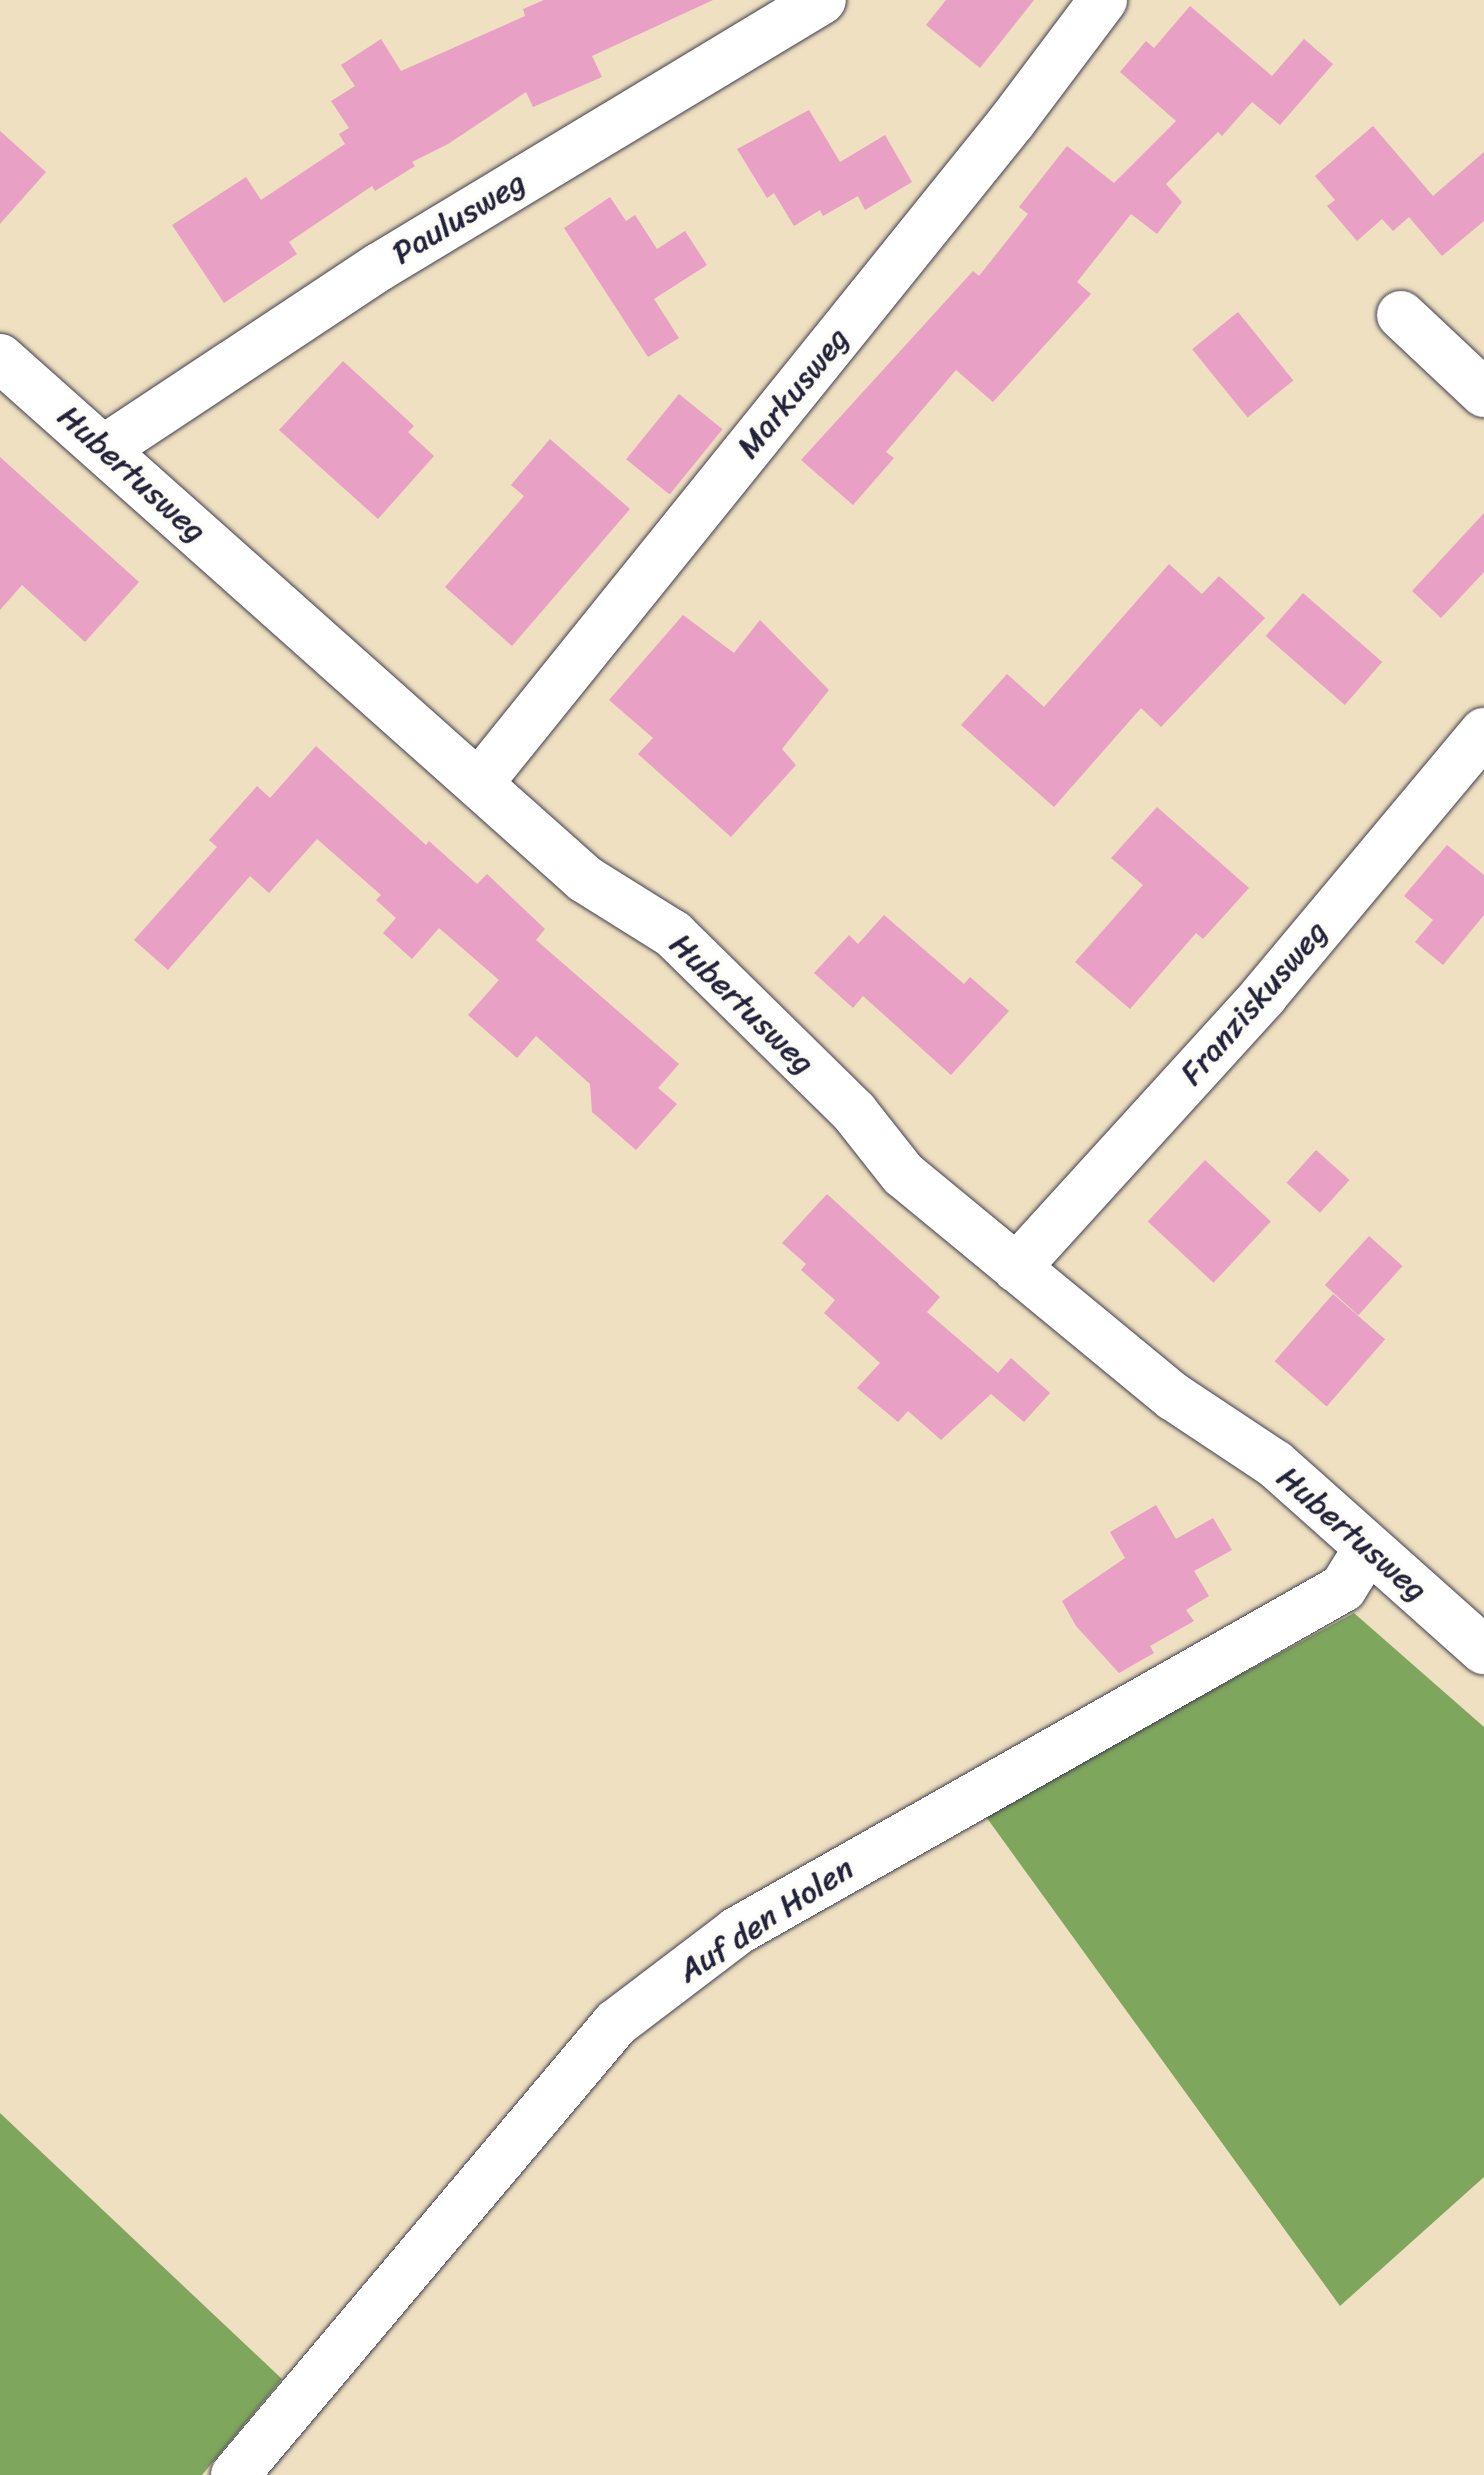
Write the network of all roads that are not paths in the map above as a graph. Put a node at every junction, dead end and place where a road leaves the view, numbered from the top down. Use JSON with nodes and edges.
{"nodes":[{"id":1,"x":822,"y":0,"type":"edge"},
{"id":2,"x":1103,"y":0,"type":"edge"},
{"id":3,"x":1401,"y":315,"type":"dead end"},
{"id":4,"x":0,"y":358,"type":"edge"},
{"id":5,"x":1484,"y":393,"type":"edge"},
{"id":6,"x":104,"y":449,"type":"junction"},
{"id":7,"x":1484,"y":732,"type":"edge"},
{"id":8,"x":479,"y":782,"type":"junction"},
{"id":9,"x":1016,"y":1268,"type":"junction"},
{"id":10,"x":1368,"y":1548,"type":"junction"},
{"id":11,"x":1484,"y":1650,"type":"edge"},
{"id":12,"x":235,"y":2475,"type":"edge"}],
"edges":[{"from":1,"to":6,"type":"street","name":"Paulusweg"},
{"from":2,"to":8,"type":"street","name":"Markusweg"},
{"from":3,"to":5,"type":"street"},
{"from":4,"to":6,"type":"street","name":"Hubertusweg"},
{"from":6,"to":8,"type":"street","name":"Hubertusweg"},
{"from":7,"to":9,"type":"street","name":"Franziskusweg"},
{"from":8,"to":9,"type":"street","name":"Hubertusweg"},
{"from":9,"to":10,"type":"street","name":"Hubertusweg"},
{"from":10,"to":11,"type":"street","name":"Hubertusweg"},
{"from":10,"to":12,"type":"street","name":"Auf den Holen"}]}
